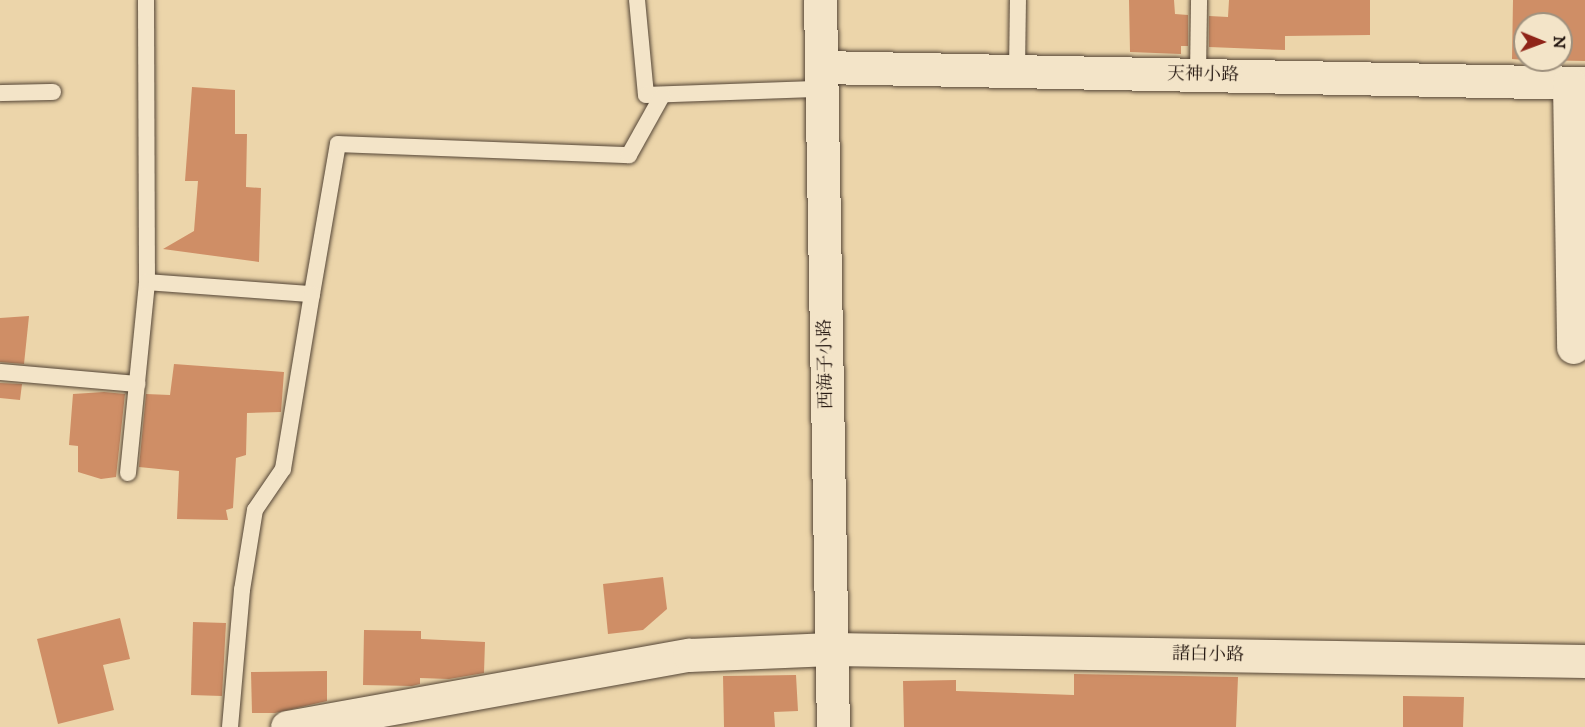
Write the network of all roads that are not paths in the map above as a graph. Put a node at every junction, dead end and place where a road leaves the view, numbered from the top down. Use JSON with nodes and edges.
{"nodes":[{"id":1,"x":146,"y":0,"type":"edge"},
{"id":2,"x":637,"y":0,"type":"edge"},
{"id":3,"x":820,"y":0,"type":"edge"},
{"id":4,"x":1018,"y":0,"type":"edge"},
{"id":5,"x":1199,"y":0,"type":"edge"},
{"id":6,"x":1017,"y":70,"type":"junction"},
{"id":7,"x":1198,"y":75,"type":"junction"},
{"id":8,"x":821,"y":78,"type":"junction"},
{"id":9,"x":1577,"y":83,"type":"edge"},
{"id":10,"x":53,"y":92,"type":"dead end"},
{"id":11,"x":0,"y":93,"type":"edge"},
{"id":12,"x":662,"y":96,"type":"junction"},
{"id":13,"x":147,"y":282,"type":"junction"},
{"id":14,"x":312,"y":294,"type":"junction"},
{"id":15,"x":1573,"y":347,"type":"dead end"},
{"id":16,"x":0,"y":372,"type":"edge"},
{"id":17,"x":137,"y":384,"type":"junction"},
{"id":18,"x":128,"y":473,"type":"dead end"},
{"id":19,"x":831,"y":649,"type":"junction"},
{"id":20,"x":1585,"y":661,"type":"edge"},
{"id":21,"x":230,"y":727,"type":"edge"},
{"id":22,"x":287,"y":727,"type":"edge"},
{"id":23,"x":833,"y":727,"type":"edge"}],
"edges":[{"from":1,"to":13,"type":"lane"},
{"from":2,"to":12,"type":"lane"},
{"from":3,"to":8,"type":"street","name":"西海子小路"},
{"from":4,"to":6,"type":"lane"},
{"from":5,"to":7,"type":"lane"},
{"from":6,"to":7,"type":"street","name":"天神小路"},
{"from":6,"to":8,"type":"street","name":"天神小路"},
{"from":7,"to":9,"type":"street","name":"天神小路"},
{"from":8,"to":12,"type":"lane"},
{"from":8,"to":19,"type":"street","name":"西海子小路"},
{"from":9,"to":15,"type":"street"},
{"from":10,"to":11,"type":"lane"},
{"from":12,"to":14,"type":"lane"},
{"from":13,"to":14,"type":"lane"},
{"from":13,"to":17,"type":"lane"},
{"from":14,"to":21,"type":"lane"},
{"from":16,"to":17,"type":"lane"},
{"from":17,"to":18,"type":"lane"},
{"from":19,"to":20,"type":"street","name":"諸白小路"},
{"from":19,"to":22,"type":"street","name":"諸白小路"},
{"from":19,"to":23,"type":"street","name":"西海子小路"}]}
